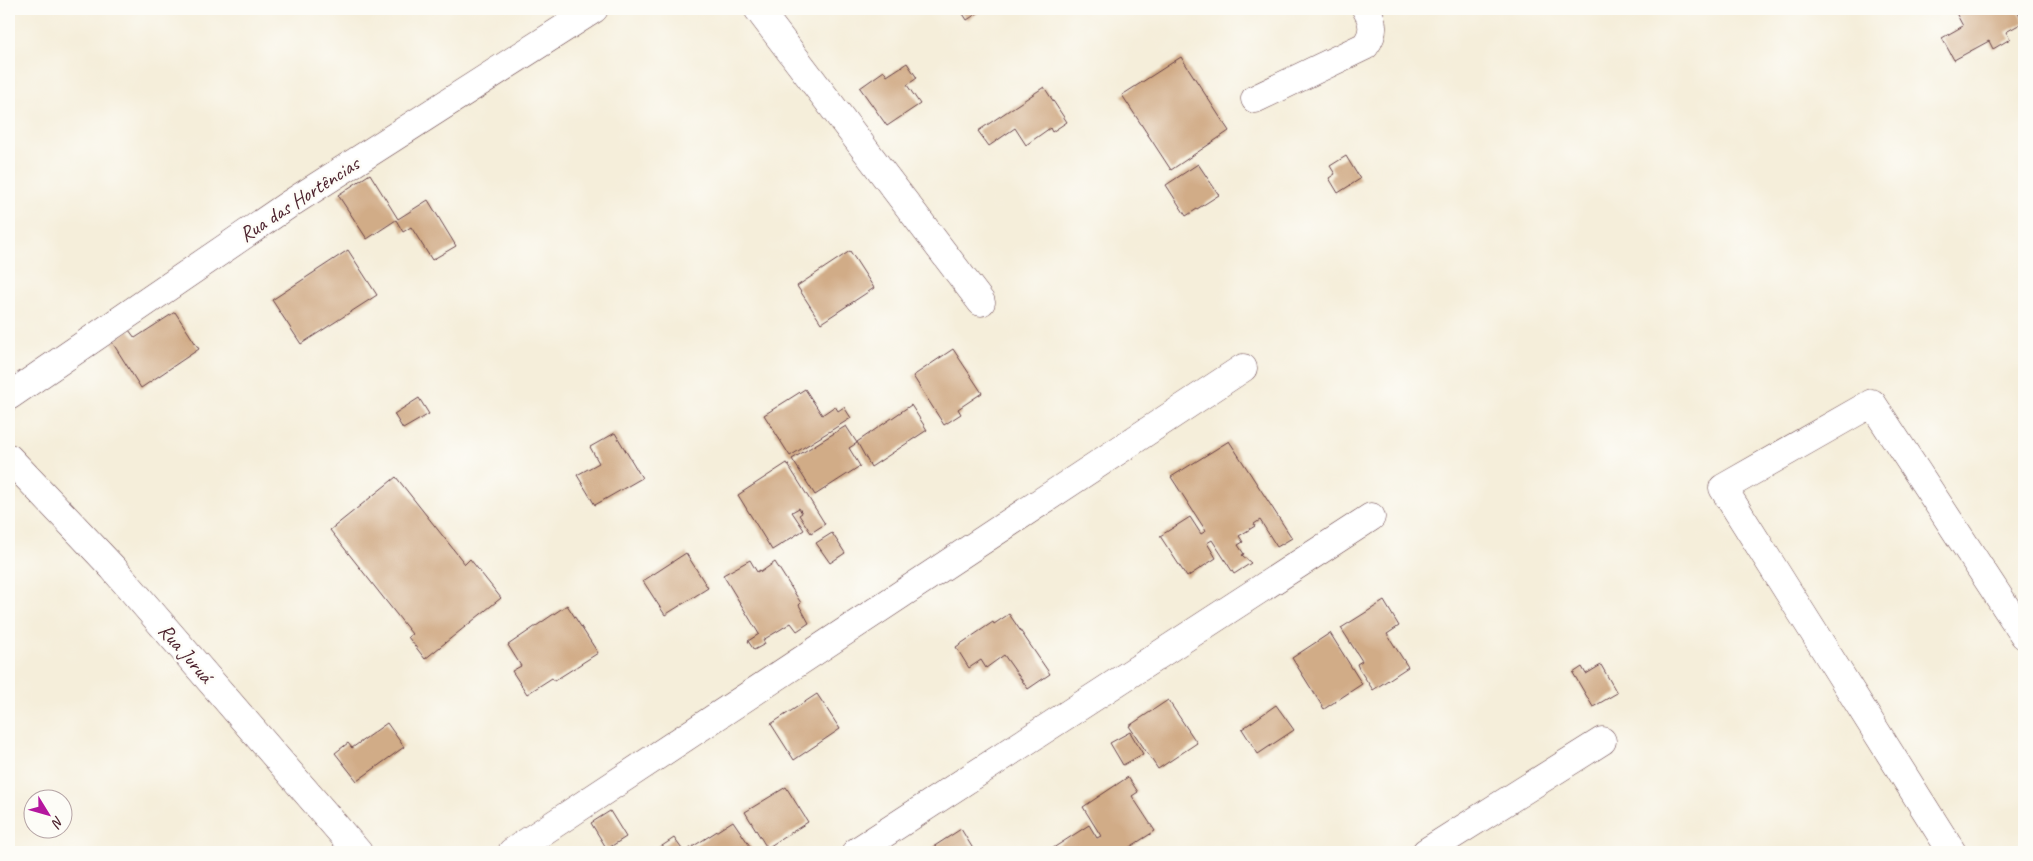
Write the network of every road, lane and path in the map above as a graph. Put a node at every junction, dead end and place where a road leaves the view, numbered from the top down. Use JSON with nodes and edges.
{"nodes":[{"id":1,"x":594,"y":9,"type":"edge"},
{"id":2,"x":758,"y":9,"type":"edge"},
{"id":3,"x":1366,"y":9,"type":"edge"},
{"id":4,"x":1255,"y":99,"type":"dead end"},
{"id":5,"x":981,"y":302,"type":"dead end"},
{"id":6,"x":1243,"y":368,"type":"dead end"},
{"id":7,"x":9,"y":396,"type":"edge"},
{"id":8,"x":9,"y":458,"type":"edge"},
{"id":9,"x":1371,"y":516,"type":"dead end"},
{"id":10,"x":2024,"y":635,"type":"edge"},
{"id":11,"x":1602,"y":741,"type":"dead end"},
{"id":12,"x":358,"y":852,"type":"edge"},
{"id":13,"x":512,"y":852,"type":"edge"},
{"id":14,"x":856,"y":852,"type":"edge"},
{"id":15,"x":1426,"y":852,"type":"edge"},
{"id":16,"x":1952,"y":852,"type":"edge"}],
"edges":[{"from":1,"to":7,"type":"street","name":"Rua das Hortências"},
{"from":2,"to":5,"type":"street"},
{"from":3,"to":4,"type":"street"},
{"from":6,"to":13,"type":"street"},
{"from":8,"to":12,"type":"street","name":"Rua Juruá"},
{"from":9,"to":14,"type":"street"},
{"from":10,"to":16,"type":"street"},
{"from":11,"to":15,"type":"street"}]}
